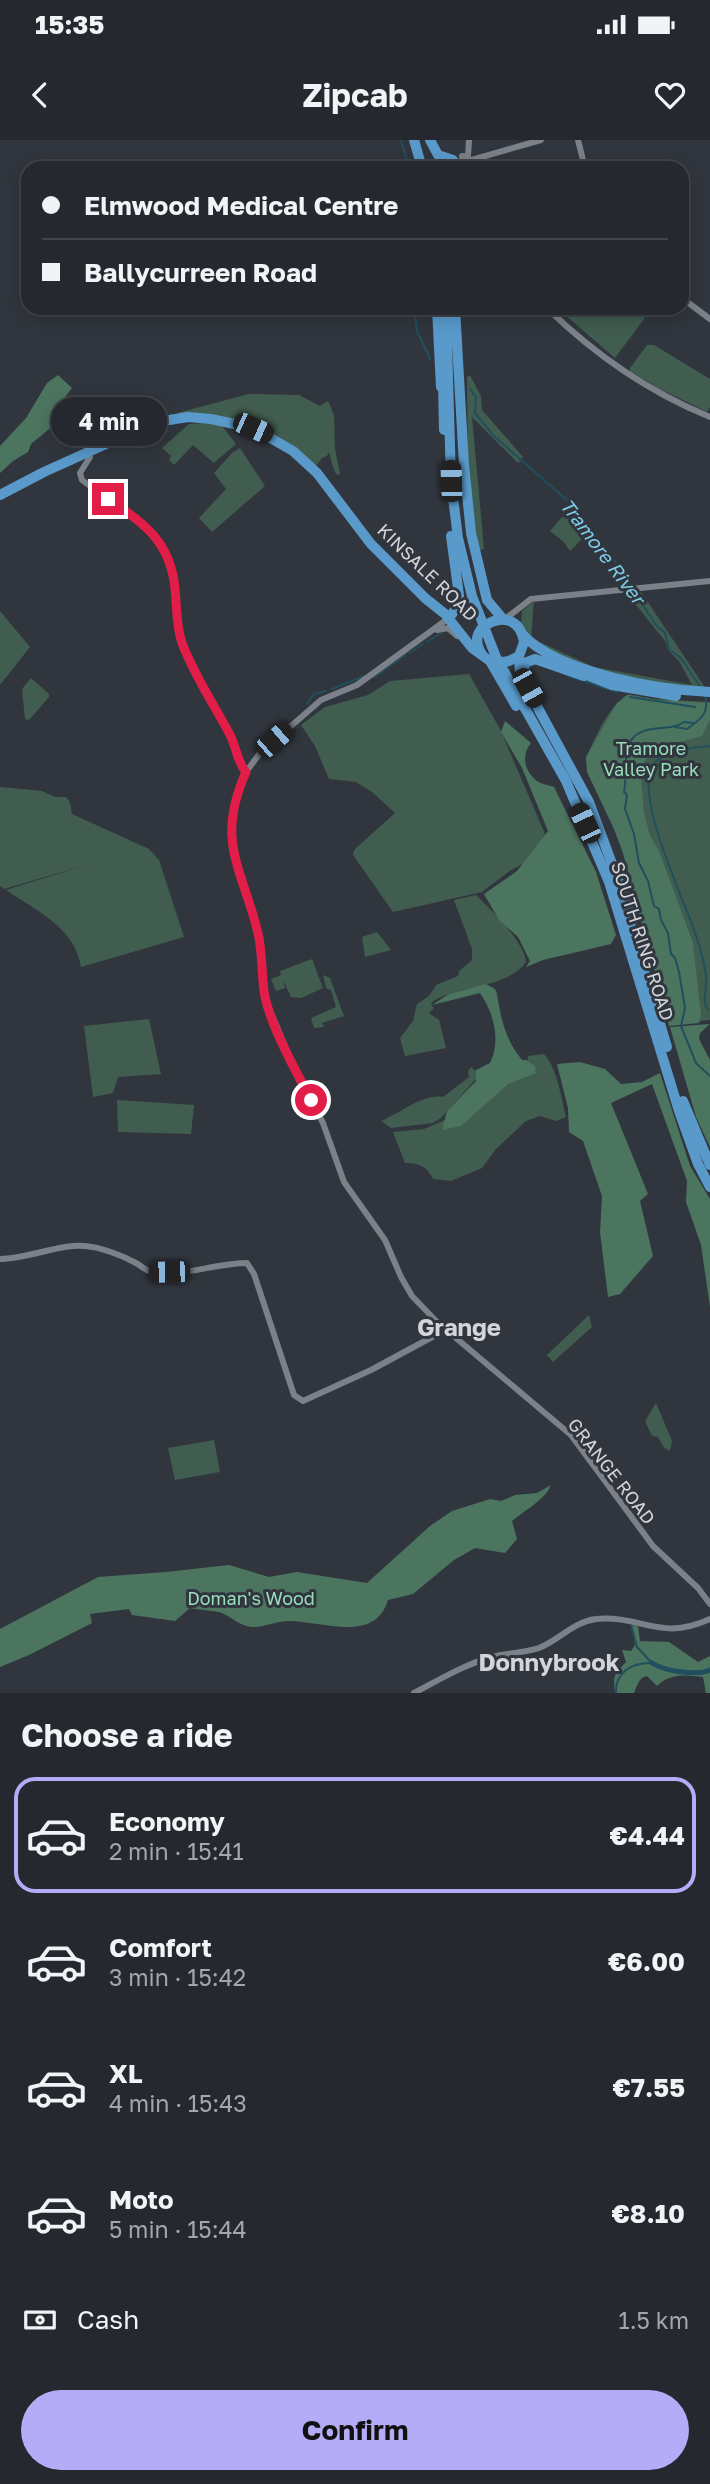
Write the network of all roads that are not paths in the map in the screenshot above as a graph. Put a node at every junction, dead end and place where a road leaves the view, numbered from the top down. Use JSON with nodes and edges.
{"nodes":[{"id":1,"x":413,"y":140,"type":"edge"},
{"id":2,"x":421,"y":140,"type":"edge"},
{"id":3,"x":430,"y":140,"type":"edge"},
{"id":4,"x":541,"y":140,"type":"edge"},
{"id":5,"x":578,"y":140,"type":"edge"},
{"id":6,"x":469,"y":142,"type":"edge"},
{"id":7,"x":418,"y":161,"type":"edge"},
{"id":8,"x":426,"y":161,"type":"edge"},
{"id":9,"x":463,"y":161,"type":"edge"},
{"id":10,"x":583,"y":161,"type":"edge"},
{"id":11,"x":689,"y":303,"type":"edge"},
{"id":12,"x":442,"y":315,"type":"edge"},
{"id":13,"x":442,"y":315,"type":"edge"},
{"id":14,"x":453,"y":315,"type":"edge"},
{"id":15,"x":454,"y":315,"type":"edge"},
{"id":16,"x":461,"y":315,"type":"edge"},
{"id":17,"x":555,"y":315,"type":"edge"},
{"id":18,"x":710,"y":319,"type":"edge"},
{"id":19,"x":710,"y":417,"type":"edge"},
{"id":20,"x":88,"y":452,"type":"junction"},
{"id":21,"x":466,"y":490,"type":"junction"},
{"id":22,"x":0,"y":495,"type":"edge"},
{"id":23,"x":453,"y":550,"type":"junction"},
{"id":24,"x":710,"y":581,"type":"edge"},
{"id":25,"x":525,"y":603,"type":"junction"},
{"id":26,"x":482,"y":615,"type":"junction"},
{"id":27,"x":450,"y":616,"type":"junction"},
{"id":28,"x":504,"y":619,"type":"junction"},
{"id":29,"x":520,"y":630,"type":"junction"},
{"id":30,"x":432,"y":632,"type":"junction"},
{"id":31,"x":478,"y":633,"type":"junction"},
{"id":32,"x":472,"y":648,"type":"junction"},
{"id":33,"x":519,"y":655,"type":"junction"},
{"id":34,"x":486,"y":659,"type":"junction"},
{"id":35,"x":507,"y":670,"type":"junction"},
{"id":36,"x":598,"y":681,"type":"junction"},
{"id":37,"x":706,"y":694,"type":"edge"},
{"id":38,"x":540,"y":710,"type":"junction"},
{"id":39,"x":246,"y":772,"type":"junction"},
{"id":40,"x":606,"y":845,"type":"junction"},
{"id":41,"x":615,"y":880,"type":"junction"},
{"id":42,"x":621,"y":916,"type":"junction"},
{"id":43,"x":651,"y":993,"type":"junction"},
{"id":44,"x":710,"y":1165,"type":"edge"},
{"id":45,"x":710,"y":1187,"type":"edge"},
{"id":46,"x":0,"y":1259,"type":"edge"},
{"id":47,"x":447,"y":1329,"type":"junction"},
{"id":48,"x":709,"y":1601,"type":"edge"},
{"id":49,"x":710,"y":1619,"type":"edge"},
{"id":50,"x":414,"y":1693,"type":"edge"}],
"edges":[{"from":1,"to":7,"type":"highway"},
{"from":2,"to":8,"type":"highway"},
{"from":3,"to":9,"type":"highway"},
{"from":4,"to":9,"type":"street"},
{"from":5,"to":10,"type":"street"},
{"from":6,"to":9,"type":"street"},
{"from":11,"to":18,"type":"street"},
{"from":12,"to":23,"type":"highway"},
{"from":13,"to":26,"type":"highway","name":"SOUTH RING ROAD"},
{"from":14,"to":26,"type":"highway","name":"SOUTH RING ROAD"},
{"from":15,"to":21,"type":"highway"},
{"from":16,"to":21,"type":"highway"},
{"from":17,"to":19,"type":"street"},
{"from":20,"to":22,"type":"highway","name":"KINSALE ROAD"},
{"from":20,"to":27,"type":"highway","name":"KINSALE ROAD"},
{"from":20,"to":39,"type":"street"},
{"from":21,"to":28,"type":"highway"},
{"from":23,"to":27,"type":"highway"},
{"from":23,"to":31,"type":"highway"},
{"from":24,"to":25,"type":"street","name":"KINSALE ROAD"},
{"from":25,"to":28,"type":"street","name":"KINSALE ROAD"},
{"from":25,"to":29,"type":"street"},
{"from":26,"to":35,"type":"highway","name":"SOUTH RING ROAD"},
{"from":27,"to":30,"type":"street"},
{"from":27,"to":31,"type":"highway","name":"KINSALE ROAD"},
{"from":27,"to":32,"type":"highway","name":"KINSALE ROAD"},
{"from":28,"to":29,"type":"highway"},
{"from":28,"to":31,"type":"highway"},
{"from":29,"to":33,"type":"highway"},
{"from":29,"to":37,"type":"highway"},
{"from":30,"to":32,"type":"street"},
{"from":30,"to":39,"type":"street"},
{"from":31,"to":34,"type":"highway"},
{"from":32,"to":34,"type":"highway","name":"KINSALE ROAD"},
{"from":33,"to":34,"type":"highway"},
{"from":33,"to":36,"type":"highway"},
{"from":33,"to":38,"type":"highway"},
{"from":34,"to":42,"type":"highway"},
{"from":35,"to":41,"type":"highway","name":"SOUTH RING ROAD"},
{"from":35,"to":42,"type":"highway","name":"SOUTH RING ROAD"},
{"from":36,"to":37,"type":"highway"},
{"from":36,"to":38,"type":"highway"},
{"from":38,"to":40,"type":"highway"},
{"from":39,"to":47,"type":"street","name":"GRANGE ROAD"},
{"from":40,"to":41,"type":"highway"},
{"from":40,"to":43,"type":"highway"},
{"from":41,"to":43,"type":"highway","name":"SOUTH RING ROAD"},
{"from":42,"to":45,"type":"highway","name":"SOUTH RING ROAD"},
{"from":43,"to":44,"type":"highway","name":"SOUTH RING ROAD"},
{"from":46,"to":47,"type":"street"},
{"from":47,"to":48,"type":"street","name":"GRANGE ROAD"},
{"from":49,"to":50,"type":"street"}]}
